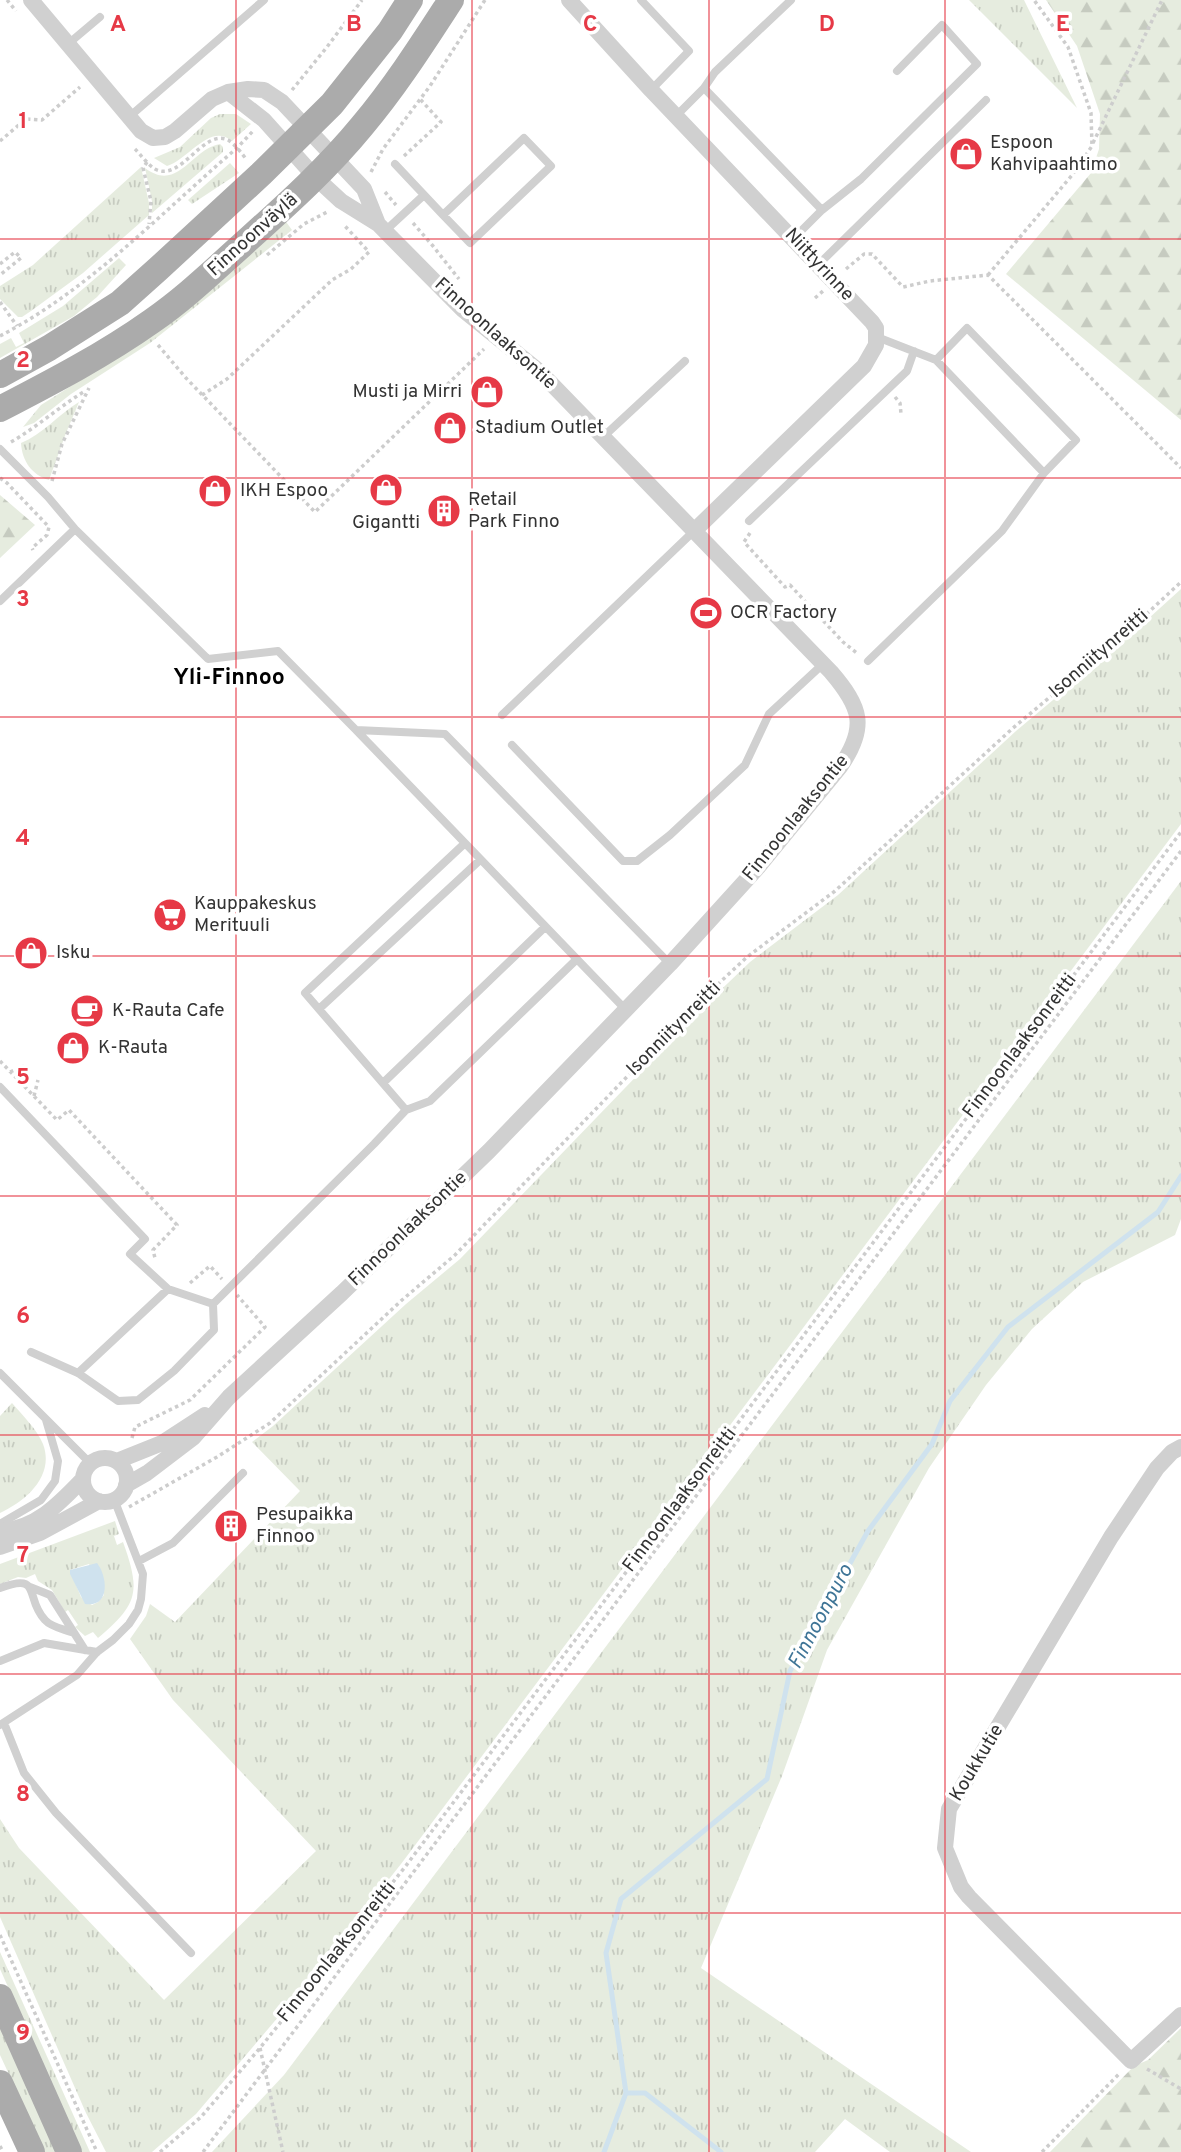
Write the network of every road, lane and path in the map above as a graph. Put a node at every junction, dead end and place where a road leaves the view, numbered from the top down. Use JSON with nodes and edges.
{"nodes":[{"id":1,"x":30,"y":0,"type":"edge"},
{"id":2,"x":264,"y":0,"type":"edge"},
{"id":3,"x":362,"y":0,"type":"edge"},
{"id":4,"x":410,"y":0,"type":"edge"},
{"id":5,"x":451,"y":0,"type":"edge"},
{"id":6,"x":569,"y":0,"type":"edge"},
{"id":7,"x":641,"y":0,"type":"edge"},
{"id":8,"x":790,"y":0,"type":"edge"},
{"id":9,"x":1034,"y":0,"type":"edge"},
{"id":10,"x":1162,"y":0,"type":"edge"},
{"id":11,"x":100,"y":17,"type":"dead end"},
{"id":12,"x":68,"y":44,"type":"junction"},
{"id":13,"x":897,"y":71,"type":"dead end"},
{"id":14,"x":80,"y":88,"type":"dead end"},
{"id":15,"x":704,"y":88,"type":"junction"},
{"id":16,"x":651,"y":90,"type":"junction"},
{"id":17,"x":228,"y":92,"type":"junction"},
{"id":18,"x":420,"y":99,"type":"dead end"},
{"id":19,"x":986,"y":100,"type":"dead end"},
{"id":20,"x":282,"y":103,"type":"junction"},
{"id":21,"x":676,"y":116,"type":"junction"},
{"id":22,"x":129,"y":117,"type":"junction"},
{"id":23,"x":264,"y":120,"type":"junction"},
{"id":24,"x":308,"y":128,"type":"junction"},
{"id":25,"x":0,"y":141,"type":"edge"},
{"id":26,"x":1092,"y":146,"type":"junction"},
{"id":27,"x":289,"y":147,"type":"junction"},
{"id":28,"x":335,"y":156,"type":"junction"},
{"id":29,"x":147,"y":162,"type":"dead end"},
{"id":30,"x":395,"y":164,"type":"joint"},
{"id":31,"x":315,"y":177,"type":"junction"},
{"id":32,"x":378,"y":184,"type":"dead end"},
{"id":33,"x":424,"y":195,"type":"junction"},
{"id":34,"x":330,"y":210,"type":"dead end"},
{"id":35,"x":822,"y":210,"type":"junction"},
{"id":36,"x":404,"y":214,"type":"junction"},
{"id":37,"x":443,"y":215,"type":"junction"},
{"id":38,"x":149,"y":224,"type":"junction"},
{"id":39,"x":382,"y":228,"type":"junction"},
{"id":40,"x":794,"y":238,"type":"junction"},
{"id":41,"x":0,"y":264,"type":"edge"},
{"id":42,"x":819,"y":264,"type":"junction"},
{"id":43,"x":0,"y":275,"type":"edge"},
{"id":44,"x":988,"y":275,"type":"junction"},
{"id":45,"x":835,"y":280,"type":"junction"},
{"id":46,"x":463,"y":284,"type":"dead end"},
{"id":47,"x":815,"y":298,"type":"dead end"},
{"id":48,"x":0,"y":302,"type":"edge"},
{"id":49,"x":18,"y":327,"type":"junction"},
{"id":50,"x":0,"y":336,"type":"edge"},
{"id":51,"x":877,"y":337,"type":"junction"},
{"id":52,"x":158,"y":345,"type":"dead end"},
{"id":53,"x":487,"y":347,"type":"dead end"},
{"id":54,"x":914,"y":351,"type":"junction"},
{"id":55,"x":936,"y":360,"type":"junction"},
{"id":56,"x":685,"y":361,"type":"dead end"},
{"id":57,"x":0,"y":375,"type":"edge"},
{"id":58,"x":89,"y":388,"type":"dead end"},
{"id":59,"x":202,"y":395,"type":"junction"},
{"id":60,"x":0,"y":409,"type":"edge"},
{"id":61,"x":603,"y":437,"type":"junction"},
{"id":62,"x":0,"y":449,"type":"edge"},
{"id":63,"x":1181,"y":468,"type":"edge"},
{"id":64,"x":1044,"y":473,"type":"junction"},
{"id":65,"x":0,"y":478,"type":"edge"},
{"id":66,"x":48,"y":497,"type":"junction"},
{"id":67,"x":750,"y":521,"type":"joint"},
{"id":68,"x":75,"y":529,"type":"junction"},
{"id":69,"x":694,"y":531,"type":"junction"},
{"id":70,"x":40,"y":563,"type":"junction"},
{"id":71,"x":1181,"y":582,"type":"edge"},
{"id":72,"x":0,"y":601,"type":"edge"},
{"id":73,"x":869,"y":661,"type":"joint"},
{"id":74,"x":823,"y":664,"type":"junction"},
{"id":75,"x":502,"y":715,"type":"dead end"},
{"id":76,"x":356,"y":730,"type":"junction"},
{"id":77,"x":512,"y":745,"type":"dead end"},
{"id":78,"x":1181,"y":832,"type":"edge"},
{"id":79,"x":464,"y":844,"type":"junction"},
{"id":80,"x":1181,"y":851,"type":"edge"},
{"id":81,"x":480,"y":860,"type":"junction"},
{"id":82,"x":545,"y":927,"type":"junction"},
{"id":83,"x":577,"y":959,"type":"junction"},
{"id":84,"x":670,"y":964,"type":"junction"},
{"id":85,"x":319,"y":1009,"type":"junction"},
{"id":86,"x":626,"y":1010,"type":"junction"},
{"id":87,"x":23,"y":1066,"type":"dead end"},
{"id":88,"x":10,"y":1072,"type":"dead end"},
{"id":89,"x":38,"y":1080,"type":"dead end"},
{"id":90,"x":383,"y":1083,"type":"junction"},
{"id":91,"x":0,"y":1087,"type":"edge"},
{"id":92,"x":34,"y":1096,"type":"dead end"},
{"id":93,"x":406,"y":1110,"type":"junction"},
{"id":94,"x":168,"y":1289,"type":"junction"},
{"id":95,"x":213,"y":1304,"type":"junction"},
{"id":96,"x":31,"y":1352,"type":"dead end"},
{"id":97,"x":0,"y":1373,"type":"edge"},
{"id":98,"x":78,"y":1373,"type":"junction"},
{"id":99,"x":229,"y":1397,"type":"junction"},
{"id":100,"x":46,"y":1420,"type":"junction"},
{"id":101,"x":1181,"y":1447,"type":"edge"},
{"id":102,"x":117,"y":1461,"type":"junction"},
{"id":103,"x":86,"y":1471,"type":"junction"},
{"id":104,"x":174,"y":1471,"type":"dead end"},
{"id":105,"x":243,"y":1473,"type":"dead end"},
{"id":106,"x":175,"y":1480,"type":"junction"},
{"id":107,"x":126,"y":1486,"type":"junction"},
{"id":108,"x":111,"y":1504,"type":"junction"},
{"id":109,"x":0,"y":1524,"type":"edge"},
{"id":110,"x":0,"y":1531,"type":"edge"},
{"id":111,"x":0,"y":1547,"type":"edge"},
{"id":112,"x":139,"y":1561,"type":"junction"},
{"id":113,"x":30,"y":1587,"type":"junction"},
{"id":114,"x":0,"y":1588,"type":"edge"},
{"id":115,"x":71,"y":1632,"type":"junction"},
{"id":116,"x":85,"y":1650,"type":"junction"},
{"id":117,"x":97,"y":1652,"type":"junction"},
{"id":118,"x":0,"y":1661,"type":"edge"},
{"id":119,"x":2,"y":1724,"type":"edge"},
{"id":120,"x":0,"y":1936,"type":"edge"},
{"id":121,"x":191,"y":1953,"type":"dead end"},
{"id":122,"x":0,"y":1997,"type":"edge"},
{"id":123,"x":1181,"y":2015,"type":"edge"},
{"id":124,"x":260,"y":2048,"type":"junction"},
{"id":125,"x":1131,"y":2061,"type":"junction"},
{"id":126,"x":265,"y":2070,"type":"junction"},
{"id":127,"x":0,"y":2083,"type":"edge"},
{"id":128,"x":1181,"y":2089,"type":"edge"},
{"id":129,"x":0,"y":2146,"type":"edge"},
{"id":130,"x":3,"y":2152,"type":"edge"},
{"id":131,"x":32,"y":2152,"type":"edge"},
{"id":132,"x":69,"y":2152,"type":"edge"},
{"id":133,"x":97,"y":2152,"type":"edge"},
{"id":134,"x":160,"y":2152,"type":"edge"},
{"id":135,"x":202,"y":2152,"type":"edge"},
{"id":136,"x":284,"y":2152,"type":"edge"},
{"id":137,"x":1042,"y":2152,"type":"edge"}],
"edges":[{"from":1,"to":12,"type":"street","name":"Finnoonlaaksontie"},
{"from":2,"to":22,"type":"lane"},
{"from":3,"to":20,"type":"path"},
{"from":4,"to":24,"type":"main road","name":"Finnoonväylä"},
{"from":5,"to":28,"type":"main road","name":"Finnoonväylä"},
{"from":6,"to":16,"type":"street","name":"Niittyrinne"},
{"from":7,"to":16,"type":"lane"},
{"from":8,"to":15,"type":"lane"},
{"from":9,"to":26,"type":"path"},
{"from":10,"to":26,"type":"path"},
{"from":11,"to":12,"type":"lane"},
{"from":12,"to":22,"type":"street","name":"Finnoonlaaksontie"},
{"from":13,"to":35,"type":"lane"},
{"from":14,"to":25,"type":"path"},
{"from":15,"to":21,"type":"lane"},
{"from":15,"to":35,"type":"lane"},
{"from":16,"to":21,"type":"street","name":"Niittyrinne"},
{"from":17,"to":20,"type":"street","name":"Finnoonlaaksontie"},
{"from":17,"to":22,"type":"street","name":"Finnoonlaaksontie"},
{"from":17,"to":23,"type":"street","name":"Finnoonlaaksontie"},
{"from":18,"to":30,"type":"path"},
{"from":19,"to":42,"type":"lane"},
{"from":20,"to":24,"type":"street","name":"Finnoonlaaksontie"},
{"from":21,"to":40,"type":"street","name":"Niittyrinne"},
{"from":23,"to":27,"type":"street","name":"Finnoonlaaksontie"},
{"from":23,"to":38,"type":"path"},
{"from":24,"to":27,"type":"main road","name":"Finnoonväylä"},
{"from":24,"to":28,"type":"street","name":"Finnoonlaaksontie"},
{"from":26,"to":44,"type":"path"},
{"from":27,"to":31,"type":"street","name":"Finnoonlaaksontie"},
{"from":27,"to":57,"type":"main road","name":"Finnoonväylä"},
{"from":28,"to":31,"type":"main road","name":"Finnoonväylä"},
{"from":28,"to":39,"type":"street","name":"Finnoonlaaksontie"},
{"from":29,"to":38,"type":"path"},
{"from":30,"to":33,"type":"lane"},
{"from":31,"to":39,"type":"street","name":"Finnoonlaaksontie"},
{"from":31,"to":60,"type":"main road","name":"Finnoonväylä"},
{"from":32,"to":36,"type":"path"},
{"from":33,"to":36,"type":"lane"},
{"from":33,"to":37,"type":"lane"},
{"from":34,"to":59,"type":"path"},
{"from":35,"to":40,"type":"lane"},
{"from":36,"to":39,"type":"lane"},
{"from":36,"to":46,"type":"path"},
{"from":37,"to":37,"type":"lane"},
{"from":38,"to":49,"type":"path"},
{"from":39,"to":61,"type":"street","name":"Finnoonlaaksontie"},
{"from":40,"to":42,"type":"street","name":"Niittyrinne"},
{"from":41,"to":43,"type":"path"},
{"from":42,"to":45,"type":"street","name":"Niittyrinne"},
{"from":44,"to":45,"type":"path"},
{"from":44,"to":63,"type":"path"},
{"from":45,"to":47,"type":"path"},
{"from":45,"to":51,"type":"street","name":"Niittyrinne"},
{"from":48,"to":49,"type":"path"},
{"from":49,"to":50,"type":"path"},
{"from":51,"to":54,"type":"lane"},
{"from":51,"to":69,"type":"street"},
{"from":52,"to":59,"type":"path"},
{"from":53,"to":59,"type":"path"},
{"from":54,"to":55,"type":"lane"},
{"from":54,"to":67,"type":"lane"},
{"from":55,"to":64,"type":"lane"},
{"from":55,"to":64,"type":"lane"},
{"from":56,"to":61,"type":"lane"},
{"from":58,"to":66,"type":"path"},
{"from":61,"to":69,"type":"street","name":"Finnoonlaaksontie"},
{"from":62,"to":66,"type":"lane"},
{"from":64,"to":73,"type":"lane"},
{"from":65,"to":70,"type":"path"},
{"from":66,"to":68,"type":"lane"},
{"from":67,"to":73,"type":"path"},
{"from":68,"to":70,"type":"lane"},
{"from":68,"to":76,"type":"lane"},
{"from":69,"to":74,"type":"street","name":"Finnoonlaaksontie"},
{"from":69,"to":75,"type":"lane"},
{"from":70,"to":72,"type":"lane"},
{"from":71,"to":106,"type":"path","name":"Isonniitynreitti"},
{"from":74,"to":77,"type":"lane"},
{"from":74,"to":84,"type":"street","name":"Finnoonlaaksontie"},
{"from":76,"to":79,"type":"lane"},
{"from":76,"to":84,"type":"lane"},
{"from":78,"to":124,"type":"path","name":"Finnoonlaaksonreitti"},
{"from":79,"to":81,"type":"lane"},
{"from":79,"to":85,"type":"lane"},
{"from":80,"to":126,"type":"path"},
{"from":81,"to":82,"type":"lane"},
{"from":81,"to":85,"type":"lane"},
{"from":82,"to":83,"type":"lane"},
{"from":82,"to":90,"type":"lane"},
{"from":83,"to":86,"type":"lane"},
{"from":83,"to":93,"type":"lane"},
{"from":84,"to":86,"type":"street","name":"Finnoonlaaksontie"},
{"from":85,"to":90,"type":"lane"},
{"from":86,"to":99,"type":"street","name":"Finnoonlaaksontie"},
{"from":87,"to":88,"type":"path"},
{"from":89,"to":92,"type":"path"},
{"from":90,"to":93,"type":"lane"},
{"from":91,"to":94,"type":"lane"},
{"from":93,"to":95,"type":"lane"},
{"from":94,"to":95,"type":"lane"},
{"from":94,"to":98,"type":"lane"},
{"from":95,"to":98,"type":"lane"},
{"from":96,"to":98,"type":"lane"},
{"from":97,"to":100,"type":"lane"},
{"from":99,"to":102,"type":"street","name":"Finnoonlaaksontie"},
{"from":99,"to":107,"type":"street","name":"Finnoonlaaksontie"},
{"from":100,"to":103,"type":"lane"},
{"from":100,"to":109,"type":"lane"},
{"from":101,"to":125,"type":"street","name":"Koukkutie"},
{"from":102,"to":103,"type":"street"},
{"from":102,"to":107,"type":"street"},
{"from":103,"to":108,"type":"street"},
{"from":103,"to":110,"type":"street"},
{"from":104,"to":106,"type":"path"},
{"from":105,"to":112,"type":"lane"},
{"from":106,"to":108,"type":"path","name":"Isonniitynreitti"},
{"from":107,"to":108,"type":"street"},
{"from":108,"to":111,"type":"street"},
{"from":108,"to":112,"type":"lane"},
{"from":112,"to":117,"type":"lane"},
{"from":113,"to":114,"type":"lane"},
{"from":113,"to":115,"type":"lane"},
{"from":113,"to":115,"type":"lane"},
{"from":115,"to":116,"type":"lane"},
{"from":116,"to":117,"type":"lane"},
{"from":116,"to":118,"type":"lane"},
{"from":117,"to":119,"type":"lane"},
{"from":119,"to":121,"type":"lane"},
{"from":120,"to":133,"type":"path"},
{"from":122,"to":132,"type":"main road"},
{"from":123,"to":125,"type":"street"},
{"from":124,"to":126,"type":"path"},
{"from":124,"to":134,"type":"path","name":"Finnoonlaaksonreitti"},
{"from":125,"to":128,"type":"path"},
{"from":125,"to":137,"type":"path"},
{"from":126,"to":135,"type":"path"},
{"from":126,"to":136,"type":"path"},
{"from":127,"to":131,"type":"main road"},
{"from":129,"to":130,"type":"path"}]}
